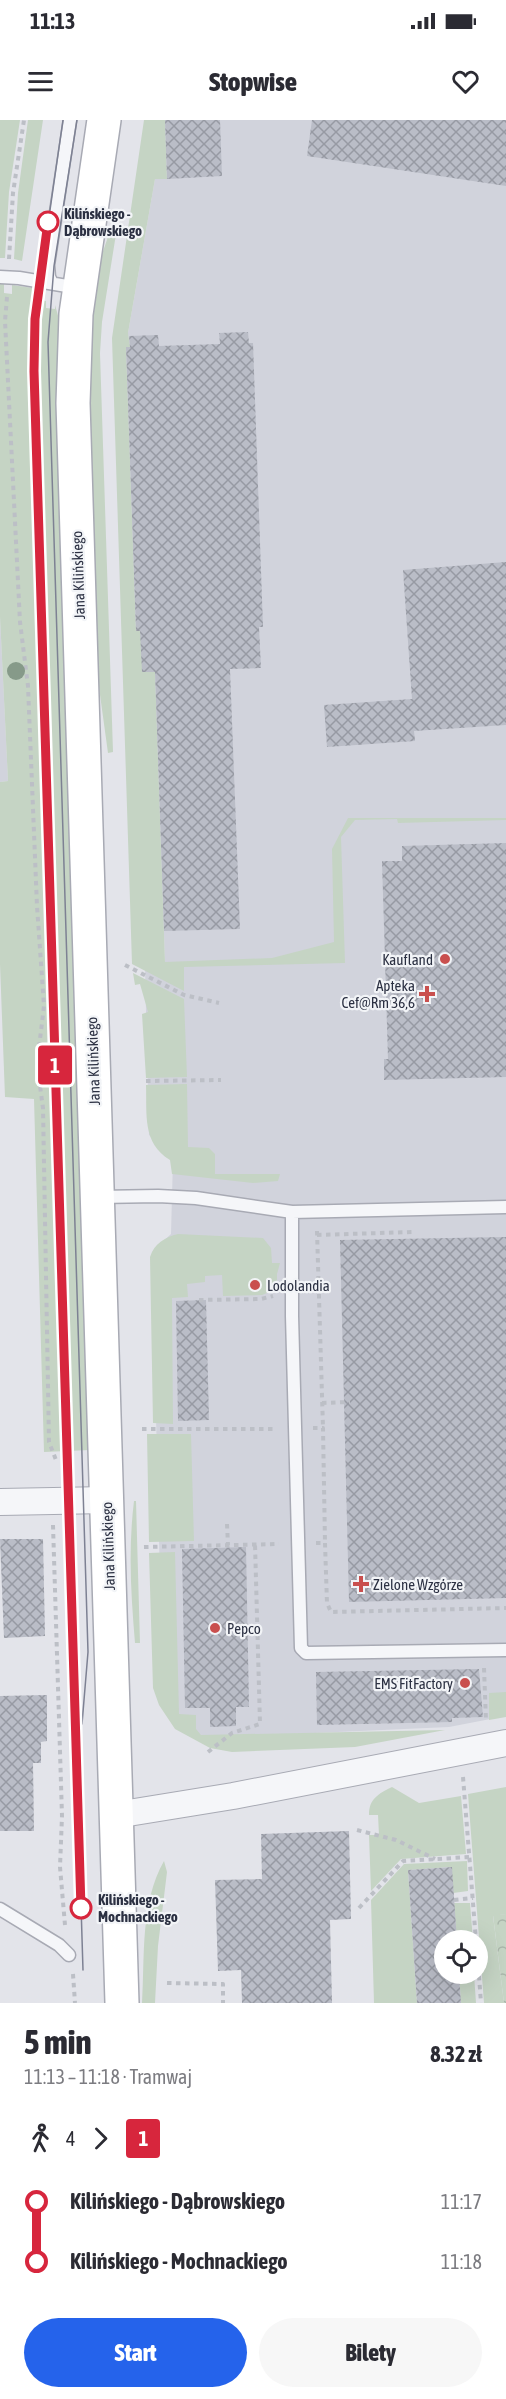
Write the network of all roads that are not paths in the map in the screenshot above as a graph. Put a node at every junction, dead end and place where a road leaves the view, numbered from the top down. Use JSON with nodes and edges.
{"nodes":[{"id":1,"x":70,"y":120,"type":"edge"},
{"id":2,"x":104,"y":121,"type":"edge"},
{"id":3,"x":4,"y":277,"type":"edge"},
{"id":4,"x":66,"y":285,"type":"junction"},
{"id":5,"x":98,"y":1197,"type":"junction"},
{"id":6,"x":506,"y":1207,"type":"edge"},
{"id":7,"x":292,"y":1212,"type":"junction"},
{"id":8,"x":107,"y":1500,"type":"junction"},
{"id":9,"x":0,"y":1502,"type":"edge"},
{"id":10,"x":506,"y":1650,"type":"edge"},
{"id":11,"x":506,"y":1743,"type":"edge"},
{"id":12,"x":116,"y":1815,"type":"junction"},
{"id":13,"x":0,"y":1909,"type":"edge"},
{"id":14,"x":69,"y":1955,"type":"road end"},
{"id":15,"x":122,"y":2003,"type":"edge"}],
"edges":[{"from":1,"to":4,"type":"lane"},
{"from":2,"to":4,"type":"street","name":"Jana Kilińskiego"},
{"from":3,"to":4,"type":"lane"},
{"from":4,"to":5,"type":"street","name":"Jana Kilińskiego"},
{"from":5,"to":7,"type":"lane"},
{"from":5,"to":8,"type":"street","name":"Jana Kilińskiego"},
{"from":6,"to":7,"type":"lane"},
{"from":7,"to":10,"type":"lane"},
{"from":8,"to":9,"type":"street"},
{"from":8,"to":12,"type":"street","name":"Jana Kilińskiego"},
{"from":11,"to":12,"type":"street"},
{"from":12,"to":15,"type":"street","name":"Jana Kilińskiego"},
{"from":13,"to":14,"type":"lane"}]}
